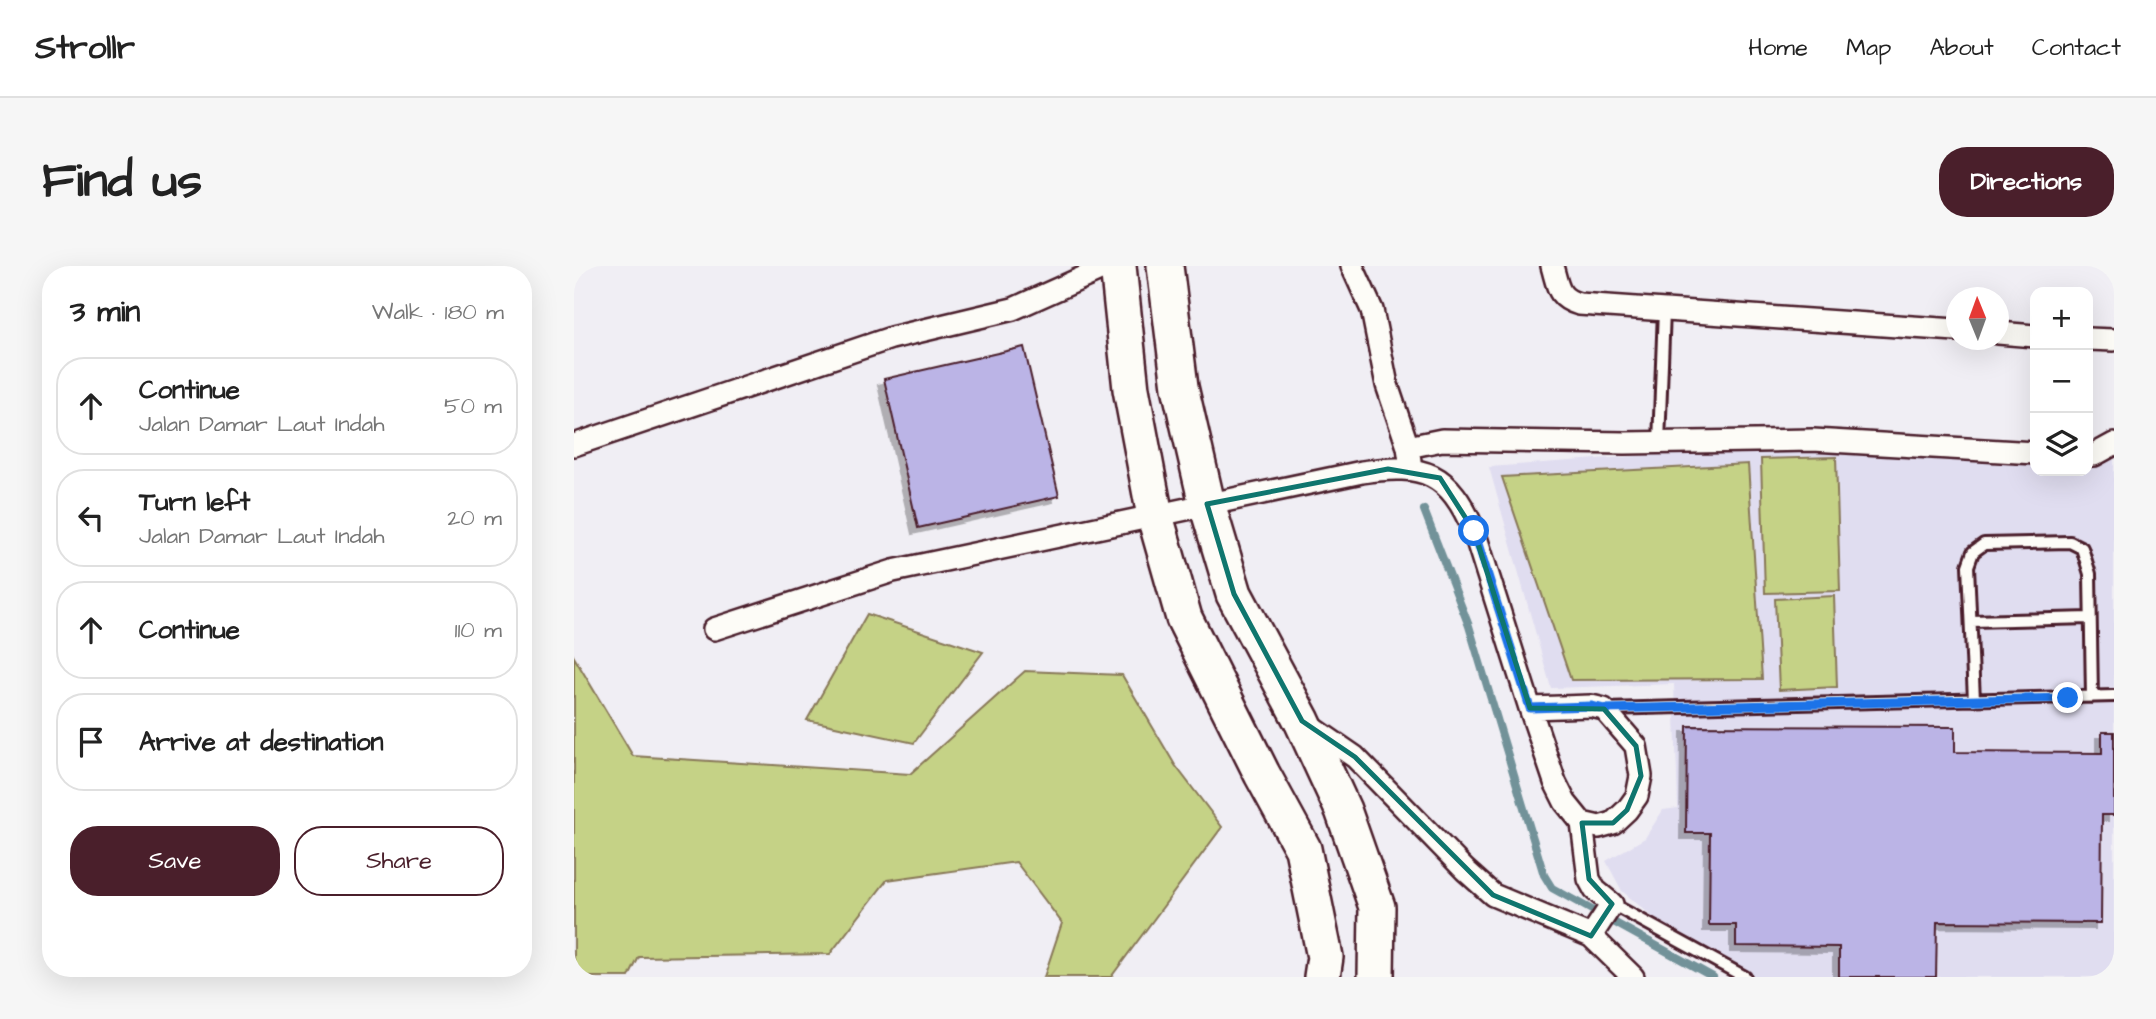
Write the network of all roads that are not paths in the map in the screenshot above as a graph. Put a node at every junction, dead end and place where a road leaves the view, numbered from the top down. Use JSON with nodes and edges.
{"nodes":[{"id":1,"x":1109,"y":266,"type":"edge"},
{"id":2,"x":1118,"y":266,"type":"edge"},
{"id":3,"x":1165,"y":266,"type":"edge"},
{"id":4,"x":1352,"y":266,"type":"edge"},
{"id":5,"x":1552,"y":266,"type":"edge"},
{"id":6,"x":1664,"y":310,"type":"junction"},
{"id":7,"x":1946,"y":329,"type":"edge"},
{"id":8,"x":2009,"y":334,"type":"edge"},
{"id":9,"x":2030,"y":335,"type":"edge"},
{"id":10,"x":2093,"y":339,"type":"edge"},
{"id":11,"x":2114,"y":340,"type":"edge"},
{"id":12,"x":1659,"y":443,"type":"junction"},
{"id":13,"x":2114,"y":444,"type":"edge"},
{"id":14,"x":574,"y":445,"type":"edge"},
{"id":15,"x":1408,"y":447,"type":"junction"},
{"id":16,"x":2030,"y":453,"type":"edge"},
{"id":17,"x":2093,"y":454,"type":"edge"},
{"id":18,"x":1411,"y":470,"type":"junction"},
{"id":19,"x":1207,"y":504,"type":"junction"},
{"id":20,"x":1155,"y":516,"type":"junction"},
{"id":21,"x":2090,"y":618,"type":"junction"},
{"id":22,"x":1970,"y":621,"type":"junction"},
{"id":23,"x":714,"y":629,"type":"dead end"},
{"id":24,"x":2114,"y":696,"type":"edge"},
{"id":25,"x":2092,"y":697,"type":"junction"},
{"id":26,"x":1974,"y":700,"type":"junction"},
{"id":27,"x":1530,"y":708,"type":"junction"},
{"id":28,"x":1604,"y":709,"type":"junction"},
{"id":29,"x":1302,"y":721,"type":"junction"},
{"id":30,"x":1582,"y":823,"type":"junction"},
{"id":31,"x":1602,"y":919,"type":"junction"},
{"id":32,"x":1322,"y":977,"type":"edge"},
{"id":33,"x":1376,"y":977,"type":"edge"},
{"id":34,"x":1633,"y":977,"type":"edge"},
{"id":35,"x":1745,"y":977,"type":"edge"}],
"edges":[{"from":1,"to":14,"type":"street"},
{"from":2,"to":20,"type":"highway"},
{"from":3,"to":19,"type":"highway"},
{"from":4,"to":15,"type":"street"},
{"from":5,"to":6,"type":"street"},
{"from":6,"to":7,"type":"street"},
{"from":6,"to":12,"type":"lane"},
{"from":8,"to":9,"type":"street"},
{"from":10,"to":11,"type":"street"},
{"from":12,"to":15,"type":"street"},
{"from":12,"to":16,"type":"street"},
{"from":13,"to":17,"type":"street"},
{"from":15,"to":18,"type":"street"},
{"from":18,"to":19,"type":"street"},
{"from":18,"to":27,"type":"street"},
{"from":19,"to":20,"type":"street"},
{"from":19,"to":29,"type":"highway"},
{"from":20,"to":23,"type":"street"},
{"from":20,"to":32,"type":"highway"},
{"from":21,"to":22,"type":"lane"},
{"from":21,"to":22,"type":"lane"},
{"from":21,"to":25,"type":"lane"},
{"from":22,"to":26,"type":"lane"},
{"from":24,"to":25,"type":"lane"},
{"from":25,"to":26,"type":"lane"},
{"from":26,"to":28,"type":"lane"},
{"from":27,"to":28,"type":"street"},
{"from":27,"to":30,"type":"street"},
{"from":28,"to":30,"type":"street"},
{"from":29,"to":31,"type":"street"},
{"from":29,"to":33,"type":"highway"},
{"from":30,"to":31,"type":"street"},
{"from":31,"to":34,"type":"street"},
{"from":31,"to":35,"type":"lane"}]}
